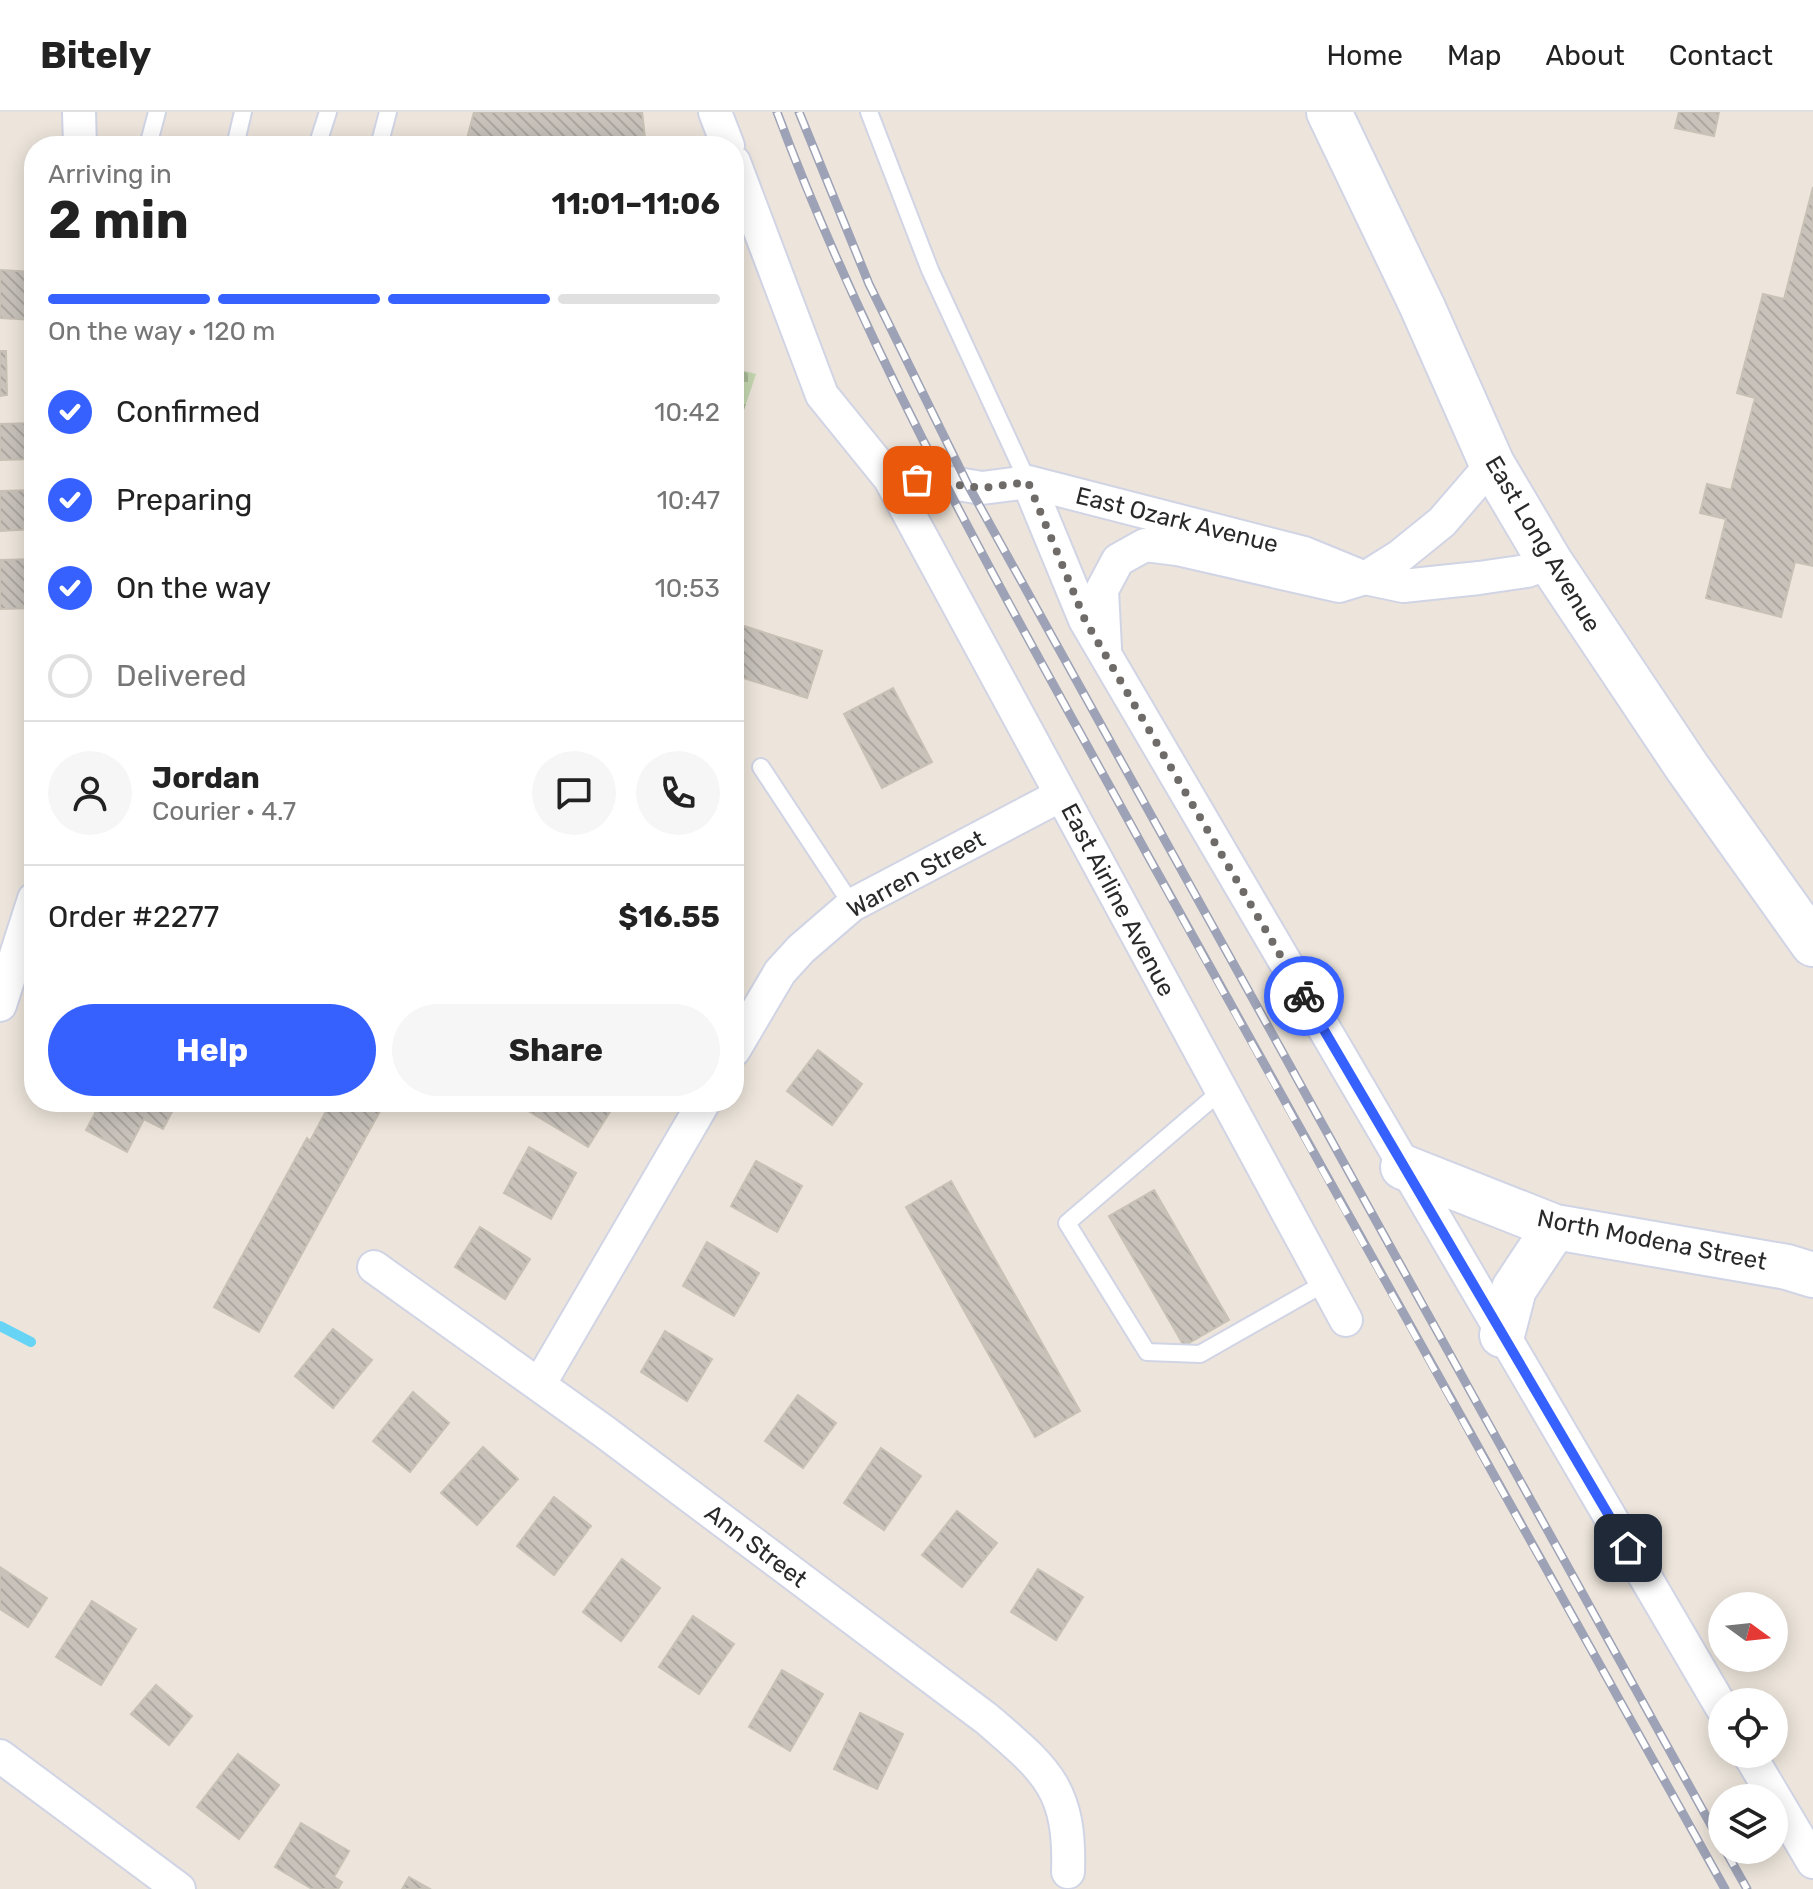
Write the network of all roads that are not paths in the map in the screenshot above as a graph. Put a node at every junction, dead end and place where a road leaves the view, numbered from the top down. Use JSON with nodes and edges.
{"nodes":[{"id":1,"x":79,"y":112,"type":"edge"},
{"id":2,"x":157,"y":112,"type":"edge"},
{"id":3,"x":243,"y":112,"type":"edge"},
{"id":4,"x":328,"y":112,"type":"edge"},
{"id":5,"x":388,"y":112,"type":"edge"},
{"id":6,"x":715,"y":112,"type":"edge"},
{"id":7,"x":869,"y":112,"type":"edge"},
{"id":8,"x":1329,"y":112,"type":"edge"},
{"id":9,"x":80,"y":136,"type":"edge"},
{"id":10,"x":151,"y":136,"type":"edge"},
{"id":11,"x":237,"y":136,"type":"edge"},
{"id":12,"x":320,"y":136,"type":"edge"},
{"id":13,"x":382,"y":136,"type":"edge"},
{"id":14,"x":724,"y":136,"type":"edge"},
{"id":15,"x":744,"y":188,"type":"edge"},
{"id":16,"x":1492,"y":464,"type":"junction"},
{"id":17,"x":890,"y":479,"type":"junction"},
{"id":18,"x":1028,"y":482,"type":"junction"},
{"id":19,"x":1550,"y":562,"type":"junction"},
{"id":20,"x":1365,"y":578,"type":"junction"},
{"id":21,"x":1106,"y":655,"type":"junction"},
{"id":22,"x":761,"y":767,"type":"dead end"},
{"id":23,"x":1061,"y":795,"type":"junction"},
{"id":24,"x":852,"y":905,"type":"junction"},
{"id":25,"x":24,"y":930,"type":"edge"},
{"id":26,"x":1813,"y":944,"type":"edge"},
{"id":27,"x":0,"y":1005,"type":"edge"},
{"id":28,"x":744,"y":1033,"type":"edge"},
{"id":29,"x":1221,"y":1091,"type":"junction"},
{"id":30,"x":698,"y":1112,"type":"edge"},
{"id":31,"x":1403,"y":1167,"type":"junction"},
{"id":32,"x":1555,"y":1227,"type":"junction"},
{"id":33,"x":374,"y":1267,"type":"dead end"},
{"id":34,"x":1813,"y":1275,"type":"edge"},
{"id":35,"x":1325,"y":1283,"type":"junction"},
{"id":36,"x":1346,"y":1320,"type":"dead end"},
{"id":37,"x":1502,"y":1335,"type":"junction"},
{"id":38,"x":539,"y":1385,"type":"junction"},
{"id":39,"x":1710,"y":1688,"type":"edge"},
{"id":40,"x":0,"y":1756,"type":"edge"},
{"id":41,"x":1758,"y":1768,"type":"edge"},
{"id":42,"x":1809,"y":1845,"type":"edge"},
{"id":43,"x":1066,"y":1883,"type":"edge"},
{"id":44,"x":179,"y":1889,"type":"edge"}],
"edges":[{"from":1,"to":9,"type":"street"},
{"from":2,"to":10,"type":"lane"},
{"from":3,"to":11,"type":"lane"},
{"from":4,"to":12,"type":"lane"},
{"from":5,"to":13,"type":"lane"},
{"from":6,"to":14,"type":"street"},
{"from":7,"to":18,"type":"lane"},
{"from":8,"to":16,"type":"main road","name":"East Long Avenue"},
{"from":15,"to":17,"type":"street","name":"East Airline Avenue"},
{"from":16,"to":19,"type":"main road","name":"East Long Avenue"},
{"from":16,"to":20,"type":"street"},
{"from":17,"to":18,"type":"street","name":"East Ozark Avenue"},
{"from":17,"to":23,"type":"street","name":"East Airline Avenue"},
{"from":18,"to":20,"type":"street","name":"East Ozark Avenue"},
{"from":18,"to":21,"type":"street"},
{"from":19,"to":20,"type":"street","name":"East Ozark Avenue"},
{"from":19,"to":26,"type":"main road","name":"East Long Avenue"},
{"from":20,"to":21,"type":"street"},
{"from":21,"to":31,"type":"street"},
{"from":22,"to":24,"type":"lane"},
{"from":23,"to":24,"type":"street","name":"Warren Street"},
{"from":23,"to":29,"type":"street","name":"East Airline Avenue"},
{"from":24,"to":28,"type":"street","name":"Warren Street"},
{"from":25,"to":27,"type":"street"},
{"from":29,"to":35,"type":"street","name":"East Airline Avenue"},
{"from":29,"to":35,"type":"lane"},
{"from":30,"to":38,"type":"street"},
{"from":31,"to":32,"type":"main road","name":"North Modena Street"},
{"from":31,"to":37,"type":"street"},
{"from":32,"to":34,"type":"main road","name":"North Modena Street"},
{"from":32,"to":37,"type":"main road"},
{"from":33,"to":38,"type":"street","name":"Ann Street"},
{"from":35,"to":36,"type":"street","name":"East Airline Avenue"},
{"from":37,"to":39,"type":"street"},
{"from":38,"to":43,"type":"street","name":"Ann Street"},
{"from":40,"to":44,"type":"street"},
{"from":41,"to":42,"type":"street"}]}
